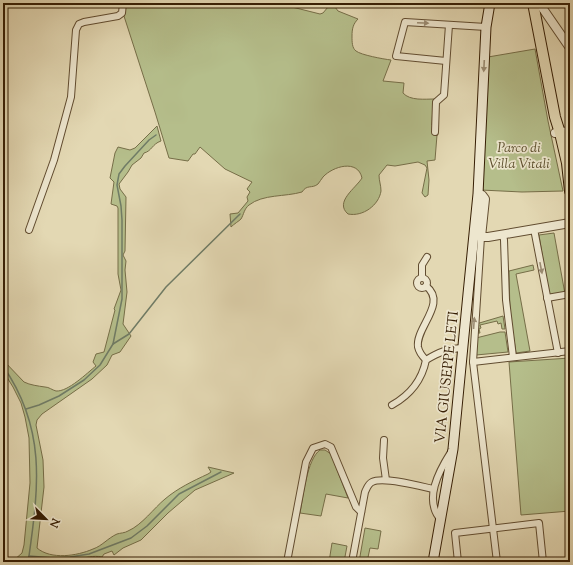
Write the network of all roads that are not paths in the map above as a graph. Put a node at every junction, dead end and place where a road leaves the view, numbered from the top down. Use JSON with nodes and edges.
{"nodes":[{"id":1,"x":123,"y":3,"type":"edge"},
{"id":2,"x":490,"y":3,"type":"edge"},
{"id":3,"x":564,"y":3,"type":"edge"},
{"id":4,"x":536,"y":4,"type":"edge"},
{"id":5,"x":570,"y":4,"type":"edge"},
{"id":6,"x":449,"y":25,"type":"junction"},
{"id":7,"x":486,"y":27,"type":"junction"},
{"id":8,"x":570,"y":48,"type":"edge"},
{"id":9,"x":446,"y":61,"type":"junction"},
{"id":10,"x":435,"y":132,"type":"dead end"},
{"id":11,"x":562,"y":132,"type":"edge"},
{"id":12,"x":569,"y":186,"type":"edge"},
{"id":13,"x":478,"y":194,"type":"junction"},
{"id":14,"x":570,"y":223,"type":"edge"},
{"id":15,"x":534,"y":229,"type":"junction"},
{"id":16,"x":29,"y":230,"type":"dead end"},
{"id":17,"x":503,"y":235,"type":"junction"},
{"id":18,"x":481,"y":237,"type":"junction"},
{"id":19,"x":427,"y":257,"type":"dead end"},
{"id":20,"x":570,"y":294,"type":"edge"},
{"id":21,"x":547,"y":298,"type":"junction"},
{"id":22,"x":462,"y":348,"type":"junction"},
{"id":23,"x":570,"y":352,"type":"edge"},
{"id":24,"x":558,"y":353,"type":"junction"},
{"id":25,"x":513,"y":357,"type":"junction"},
{"id":26,"x":426,"y":360,"type":"junction"},
{"id":27,"x":473,"y":362,"type":"junction"},
{"id":28,"x":392,"y":405,"type":"dead end"},
{"id":29,"x":384,"y":440,"type":"dead end"},
{"id":30,"x":453,"y":449,"type":"junction"},
{"id":31,"x":386,"y":480,"type":"junction"},
{"id":32,"x":433,"y":489,"type":"junction"},
{"id":33,"x":361,"y":512,"type":"junction"},
{"id":34,"x":440,"y":520,"type":"junction"},
{"id":35,"x":493,"y":529,"type":"junction"},
{"id":36,"x":287,"y":562,"type":"edge"},
{"id":37,"x":352,"y":562,"type":"edge"},
{"id":38,"x":433,"y":562,"type":"edge"},
{"id":39,"x":458,"y":562,"type":"edge"},
{"id":40,"x":497,"y":562,"type":"edge"},
{"id":41,"x":543,"y":562,"type":"edge"}],
"edges":[{"from":1,"to":16,"type":"street"},
{"from":2,"to":7,"type":"main road","name":"VIA GIUSEPPE LETI"},
{"from":3,"to":5,"type":"street"},
{"from":4,"to":8,"type":"street"},
{"from":4,"to":11,"type":"main road"},
{"from":6,"to":7,"type":"street"},
{"from":6,"to":9,"type":"street"},
{"from":9,"to":6,"type":"street","one_way":true},
{"from":7,"to":13,"type":"main road","name":"VIA GIUSEPPE LETI","one_way":true},
{"from":9,"to":10,"type":"street"},
{"from":11,"to":12,"type":"main road"},
{"from":13,"to":18,"type":"street"},
{"from":13,"to":22,"type":"main road","name":"VIA GIUSEPPE LETI"},
{"from":14,"to":15,"type":"street"},
{"from":15,"to":17,"type":"street"},
{"from":15,"to":21,"type":"street","one_way":true},
{"from":17,"to":18,"type":"street"},
{"from":17,"to":25,"type":"street"},
{"from":27,"to":18,"type":"street","one_way":true},
{"from":19,"to":26,"type":"street"},
{"from":20,"to":21,"type":"street"},
{"from":21,"to":24,"type":"street"},
{"from":22,"to":26,"type":"street"},
{"from":22,"to":30,"type":"main road","name":"VIA GIUSEPPE LETI"},
{"from":23,"to":24,"type":"street"},
{"from":24,"to":25,"type":"street"},
{"from":25,"to":27,"type":"street"},
{"from":26,"to":28,"type":"street"},
{"from":27,"to":35,"type":"street"},
{"from":29,"to":31,"type":"street"},
{"from":30,"to":32,"type":"street"},
{"from":30,"to":34,"type":"main road","name":"VIA GIUSEPPE LETI"},
{"from":31,"to":32,"type":"street"},
{"from":31,"to":33,"type":"street"},
{"from":32,"to":34,"type":"street"},
{"from":33,"to":36,"type":"street"},
{"from":33,"to":37,"type":"street"},
{"from":34,"to":38,"type":"main road","name":"VIA GIUSEPPE LETI"},
{"from":35,"to":39,"type":"street"},
{"from":35,"to":40,"type":"street"},
{"from":35,"to":41,"type":"street"}]}
